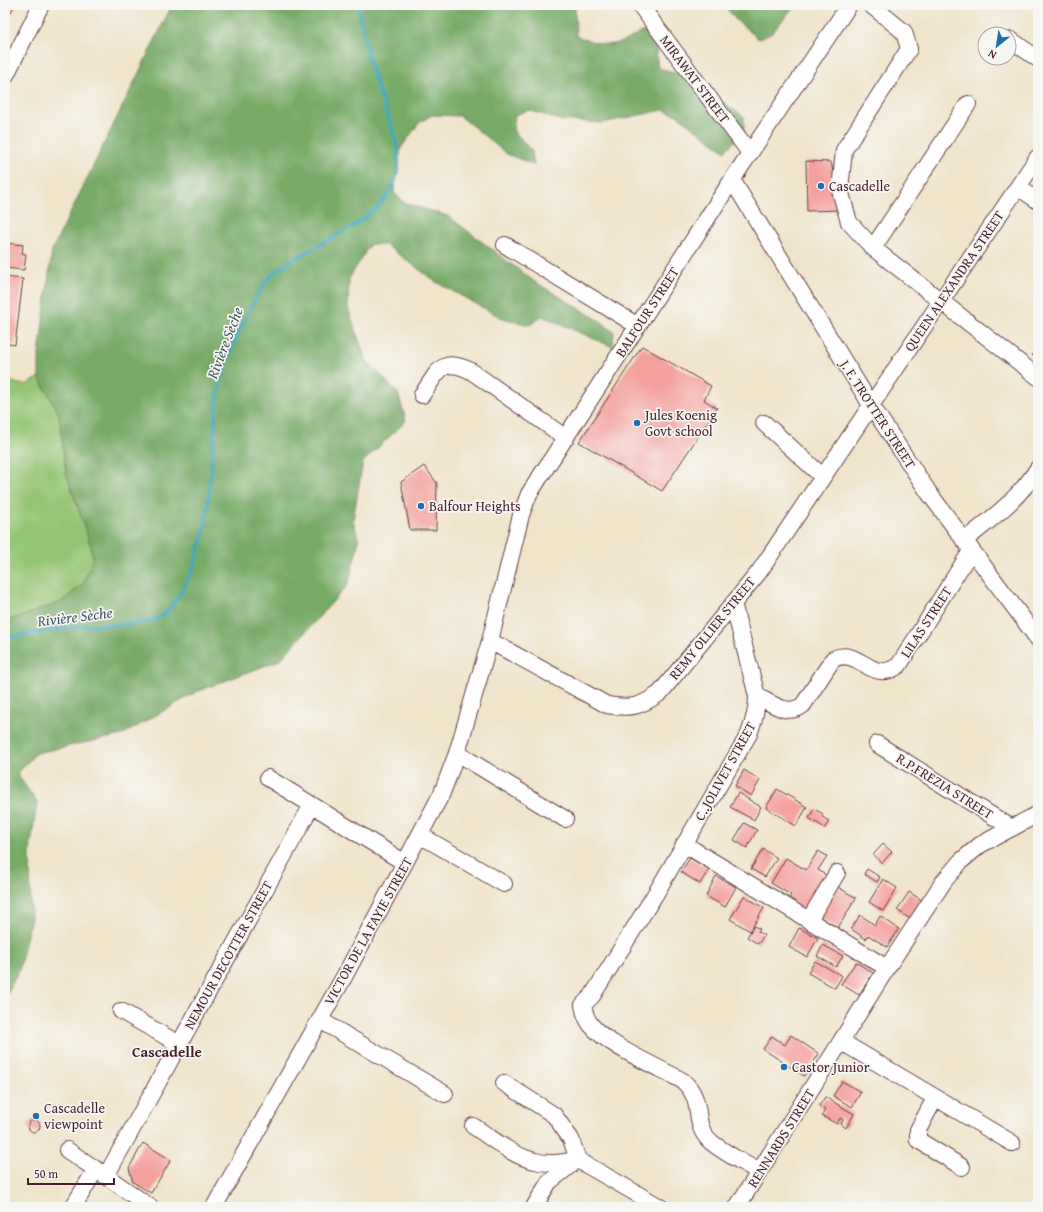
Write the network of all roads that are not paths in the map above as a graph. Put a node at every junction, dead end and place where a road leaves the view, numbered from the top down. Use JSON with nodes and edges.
{"nodes":[{"id":1,"x":41,"y":5,"type":"edge"},
{"id":2,"x":640,"y":5,"type":"edge"},
{"id":3,"x":849,"y":5,"type":"edge"},
{"id":4,"x":871,"y":5,"type":"edge"},
{"id":5,"x":1017,"y":44,"type":"edge"},
{"id":6,"x":1038,"y":59,"type":"edge"},
{"id":7,"x":5,"y":77,"type":"edge"},
{"id":8,"x":968,"y":104,"type":"dead end"},
{"id":9,"x":750,"y":153,"type":"junction"},
{"id":10,"x":1038,"y":157,"type":"edge"},
{"id":11,"x":732,"y":180,"type":"junction"},
{"id":12,"x":1018,"y":187,"type":"junction"},
{"id":13,"x":1038,"y":201,"type":"edge"},
{"id":14,"x":505,"y":244,"type":"dead end"},
{"id":15,"x":873,"y":248,"type":"junction"},
{"id":16,"x":940,"y":301,"type":"junction"},
{"id":17,"x":638,"y":326,"type":"junction"},
{"id":18,"x":1038,"y":377,"type":"edge"},
{"id":19,"x":422,"y":395,"type":"dead end"},
{"id":20,"x":871,"y":405,"type":"junction"},
{"id":21,"x":764,"y":423,"type":"dead end"},
{"id":22,"x":566,"y":438,"type":"junction"},
{"id":23,"x":1038,"y":468,"type":"edge"},
{"id":24,"x":823,"y":477,"type":"junction"},
{"id":25,"x":968,"y":546,"type":"junction"},
{"id":26,"x":733,"y":603,"type":"junction"},
{"id":27,"x":1038,"y":639,"type":"edge"},
{"id":28,"x":490,"y":640,"type":"junction"},
{"id":29,"x":757,"y":696,"type":"junction"},
{"id":30,"x":877,"y":744,"type":"dead end"},
{"id":31,"x":457,"y":753,"type":"junction"},
{"id":32,"x":268,"y":778,"type":"dead end"},
{"id":33,"x":312,"y":805,"type":"junction"},
{"id":34,"x":1038,"y":814,"type":"edge"},
{"id":35,"x":565,"y":819,"type":"dead end"},
{"id":36,"x":1012,"y":828,"type":"junction"},
{"id":37,"x":420,"y":835,"type":"junction"},
{"id":38,"x":684,"y":844,"type":"junction"},
{"id":39,"x":405,"y":863,"type":"junction"},
{"id":40,"x":837,"y":873,"type":"dead end"},
{"id":41,"x":504,"y":884,"type":"dead end"},
{"id":42,"x":809,"y":920,"type":"junction"},
{"id":43,"x":887,"y":968,"type":"junction"},
{"id":44,"x":121,"y":1011,"type":"dead end"},
{"id":45,"x":320,"y":1020,"type":"junction"},
{"id":46,"x":842,"y":1042,"type":"junction"},
{"id":47,"x":179,"y":1044,"type":"junction"},
{"id":48,"x":504,"y":1083,"type":"dead end"},
{"id":49,"x":445,"y":1094,"type":"dead end"},
{"id":50,"x":935,"y":1098,"type":"junction"},
{"id":51,"x":473,"y":1126,"type":"dead end"},
{"id":52,"x":1012,"y":1143,"type":"dead end"},
{"id":53,"x":67,"y":1150,"type":"dead end"},
{"id":54,"x":578,"y":1160,"type":"junction"},
{"id":55,"x":962,"y":1167,"type":"dead end"},
{"id":56,"x":101,"y":1172,"type":"junction"},
{"id":57,"x":759,"y":1172,"type":"junction"},
{"id":58,"x":639,"y":1202,"type":"edge"},
{"id":59,"x":73,"y":1207,"type":"edge"},
{"id":60,"x":150,"y":1207,"type":"edge"},
{"id":61,"x":214,"y":1207,"type":"edge"},
{"id":62,"x":534,"y":1207,"type":"edge"},
{"id":63,"x":660,"y":1207,"type":"edge"},
{"id":64,"x":737,"y":1207,"type":"edge"}],
"edges":[{"from":1,"to":7,"type":"street"},
{"from":2,"to":9,"type":"street","name":"MIRAWAT STREET"},
{"from":3,"to":9,"type":"street","name":"BALFOUR STREET"},
{"from":4,"to":15,"type":"street"},
{"from":5,"to":6,"type":"street"},
{"from":8,"to":15,"type":"street"},
{"from":9,"to":11,"type":"street","name":"BALFOUR STREET"},
{"from":10,"to":12,"type":"street","name":"QUEEN ALEXANDRA STREET"},
{"from":11,"to":17,"type":"street","name":"BALFOUR STREET"},
{"from":11,"to":20,"type":"street","name":"J. F. TROTTER STREET"},
{"from":12,"to":13,"type":"street"},
{"from":12,"to":16,"type":"street","name":"QUEEN ALEXANDRA STREET"},
{"from":14,"to":17,"type":"street"},
{"from":15,"to":16,"type":"street"},
{"from":16,"to":18,"type":"street"},
{"from":16,"to":20,"type":"street","name":"QUEEN ALEXANDRA STREET"},
{"from":17,"to":22,"type":"street","name":"BALFOUR STREET"},
{"from":19,"to":22,"type":"street"},
{"from":20,"to":24,"type":"street","name":"REMY OLLIER STREET"},
{"from":20,"to":25,"type":"street","name":"J. F. TROTTER STREET"},
{"from":21,"to":24,"type":"street"},
{"from":22,"to":28,"type":"street","name":"BALFOUR STREET"},
{"from":23,"to":25,"type":"street"},
{"from":24,"to":26,"type":"street","name":"REMY OLLIER STREET"},
{"from":25,"to":27,"type":"street","name":"J. F. TROTTER STREET"},
{"from":25,"to":29,"type":"street","name":"LILAS STREET"},
{"from":26,"to":28,"type":"street","name":"REMY OLLIER STREET"},
{"from":26,"to":29,"type":"street","name":"C..JOLIVET STREET"},
{"from":28,"to":31,"type":"street","name":"VICTOR DE LA FAYIE STREET"},
{"from":29,"to":38,"type":"street","name":"C..JOLIVET STREET"},
{"from":30,"to":36,"type":"street","name":"R.P.FREZIA STREET"},
{"from":31,"to":35,"type":"street"},
{"from":31,"to":37,"type":"street","name":"VICTOR DE LA FAYIE STREET"},
{"from":32,"to":33,"type":"street"},
{"from":33,"to":39,"type":"street"},
{"from":33,"to":47,"type":"street","name":"NEMOUR DECOTTER STREET"},
{"from":34,"to":36,"type":"street","name":"RENNARDS STREET"},
{"from":36,"to":43,"type":"street","name":"RENNARDS STREET"},
{"from":37,"to":39,"type":"street","name":"VICTOR DE LA FAYIE STREET"},
{"from":37,"to":41,"type":"street"},
{"from":38,"to":42,"type":"street"},
{"from":38,"to":57,"type":"street","name":"C..JOLIVET STREET"},
{"from":39,"to":45,"type":"street","name":"VICTOR DE LA FAYIE STREET"},
{"from":40,"to":42,"type":"street"},
{"from":42,"to":43,"type":"street"},
{"from":43,"to":46,"type":"street","name":"RENNARDS STREET"},
{"from":44,"to":47,"type":"street"},
{"from":45,"to":49,"type":"street"},
{"from":45,"to":61,"type":"street","name":"VICTOR DE LA FAYIE STREET"},
{"from":46,"to":50,"type":"street"},
{"from":46,"to":57,"type":"street","name":"RENNARDS STREET"},
{"from":47,"to":56,"type":"street","name":"NEMOUR DECOTTER STREET"},
{"from":48,"to":54,"type":"street"},
{"from":50,"to":52,"type":"street"},
{"from":50,"to":55,"type":"street"},
{"from":51,"to":54,"type":"street"},
{"from":53,"to":56,"type":"street"},
{"from":54,"to":58,"type":"street"},
{"from":54,"to":62,"type":"street"},
{"from":56,"to":59,"type":"street","name":"NEMOUR DECOTTER STREET"},
{"from":56,"to":60,"type":"street"},
{"from":57,"to":64,"type":"street","name":"RENNARDS STREET"},
{"from":58,"to":63,"type":"street"}]}
